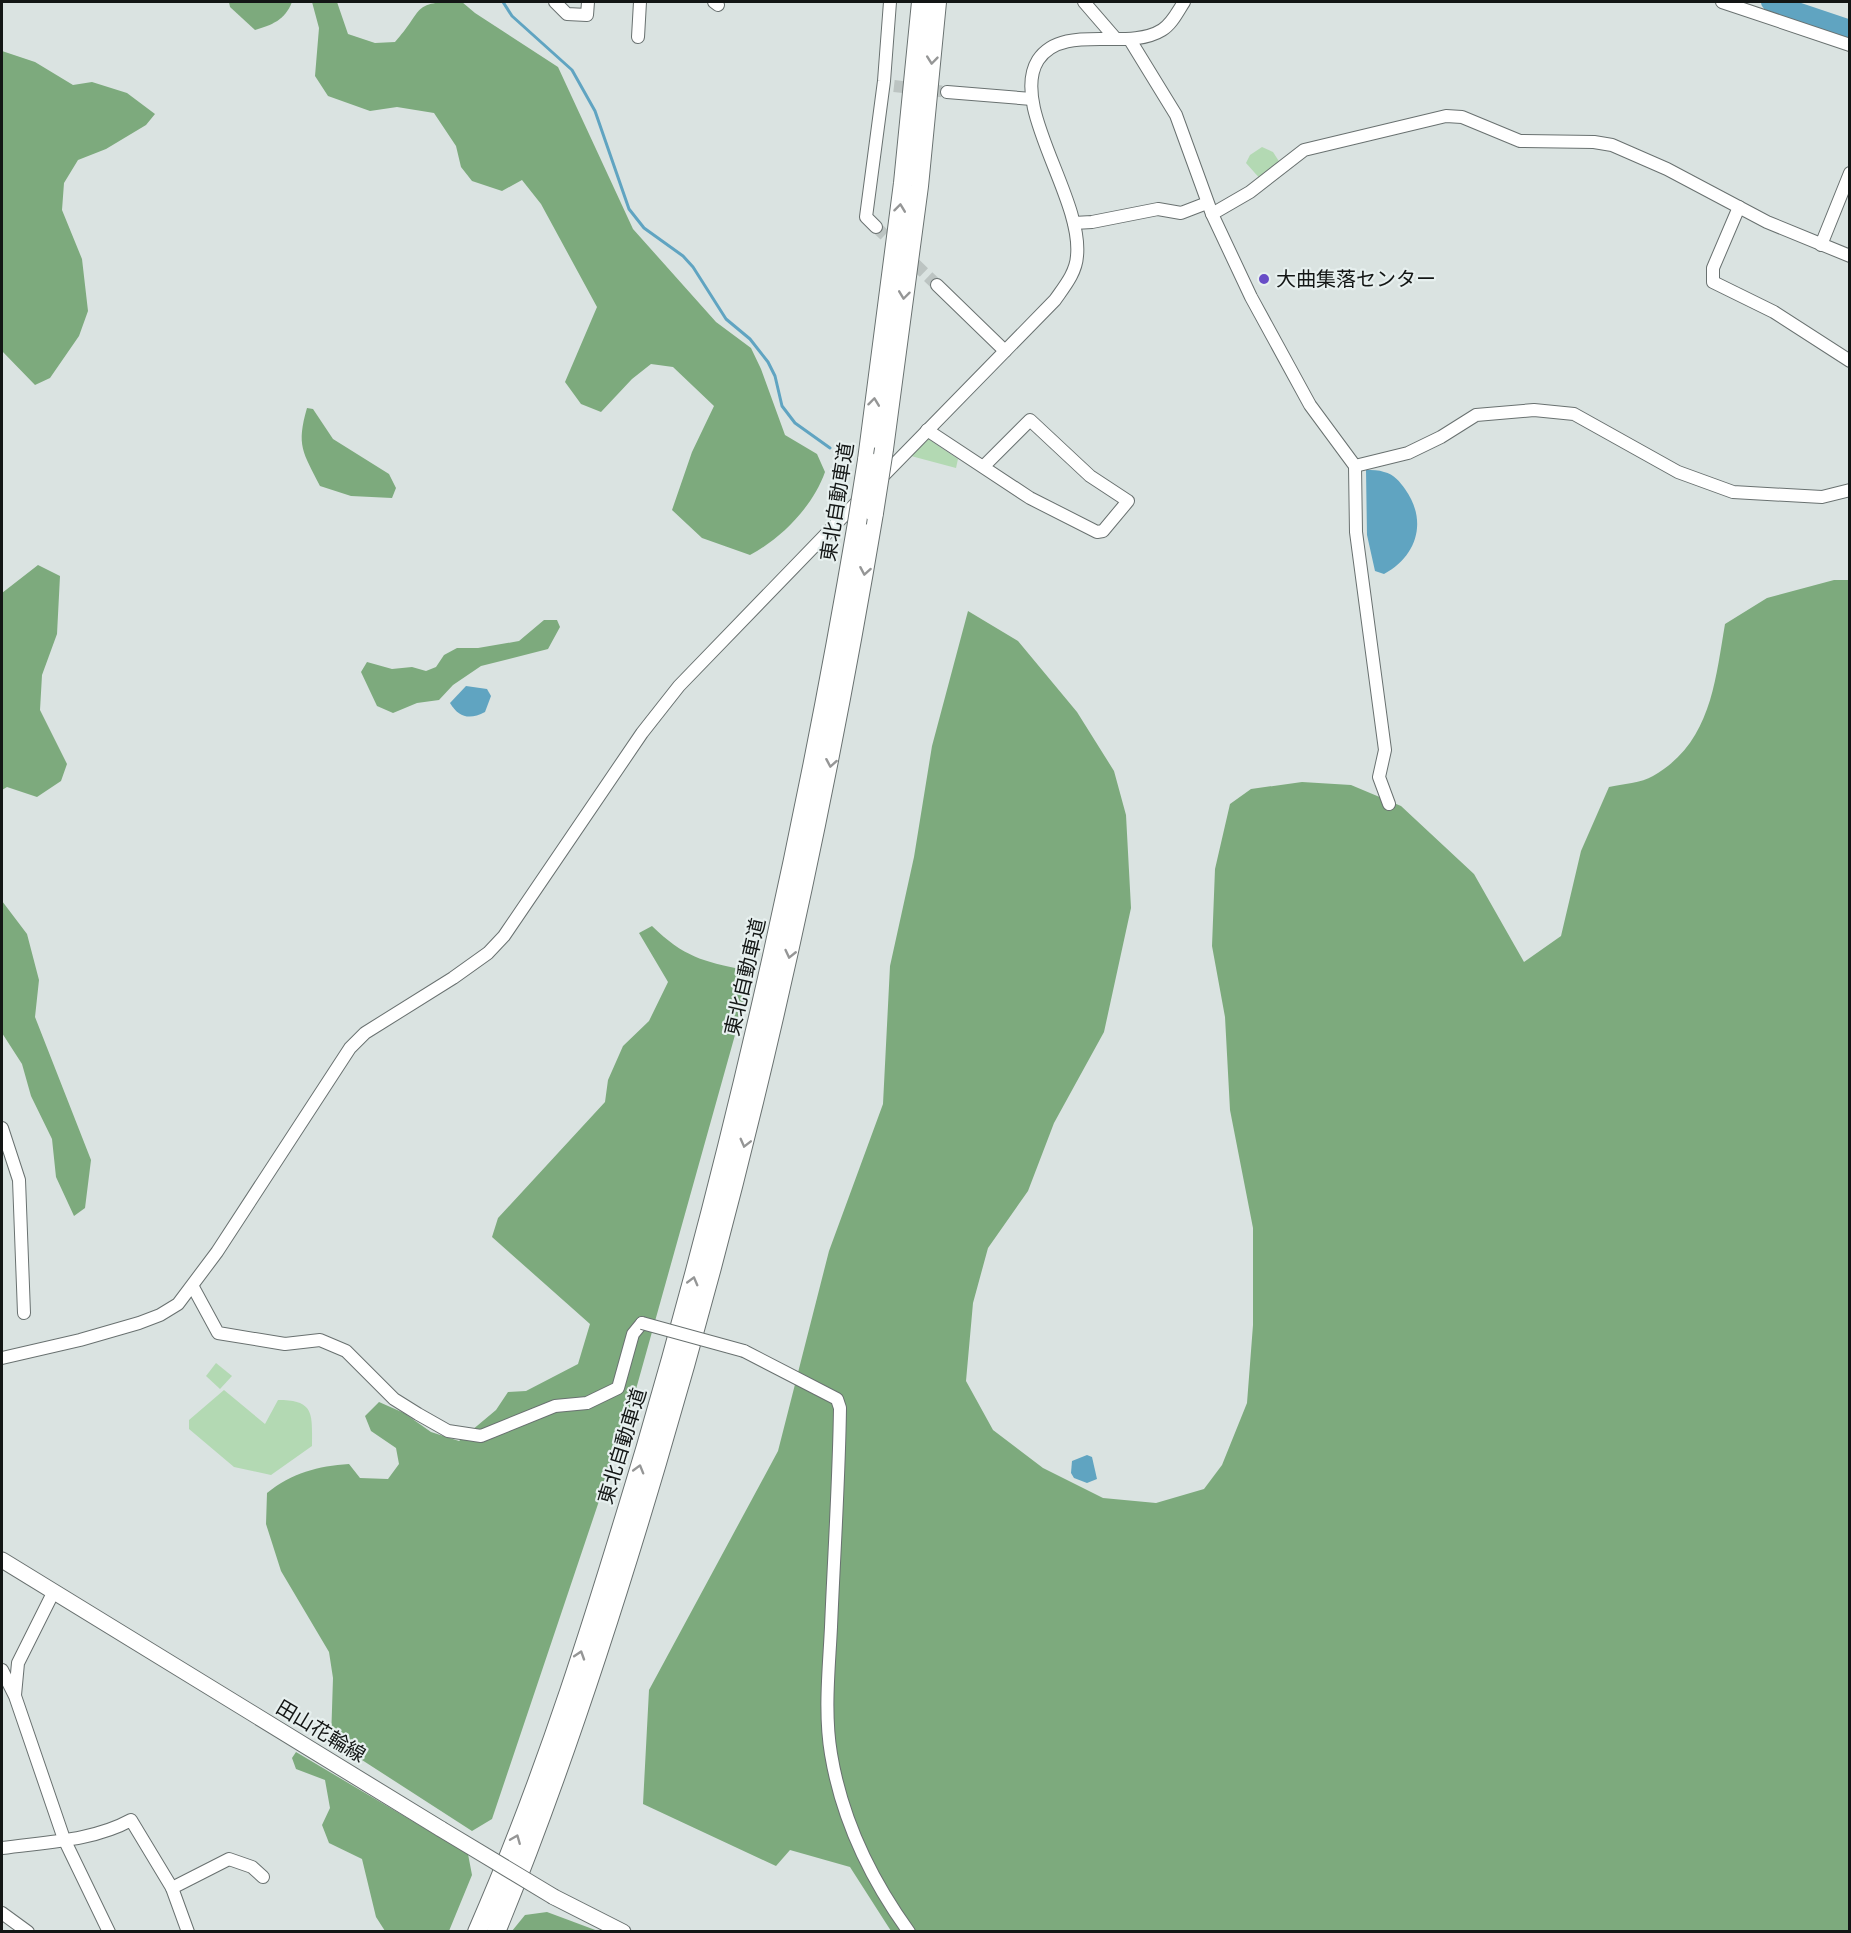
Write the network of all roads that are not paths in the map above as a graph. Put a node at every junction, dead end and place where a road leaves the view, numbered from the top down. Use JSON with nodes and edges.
{"nodes":[{"id":1,"x":555,"y":2,"type":"edge"},
{"id":2,"x":588,"y":2,"type":"edge"},
{"id":3,"x":640,"y":2,"type":"edge"},
{"id":4,"x":890,"y":2,"type":"edge"},
{"id":5,"x":921,"y":2,"type":"edge"},
{"id":6,"x":937,"y":2,"type":"edge"},
{"id":7,"x":1084,"y":2,"type":"edge"},
{"id":8,"x":1184,"y":2,"type":"edge"},
{"id":9,"x":1722,"y":2,"type":"edge"},
{"id":10,"x":638,"y":37,"type":"dead end"},
{"id":11,"x":1116,"y":39,"type":"junction"},
{"id":12,"x":1130,"y":40,"type":"junction"},
{"id":13,"x":1850,"y":45,"type":"edge"},
{"id":14,"x":947,"y":92,"type":"tunnel mouth"},
{"id":15,"x":1032,"y":99,"type":"junction"},
{"id":16,"x":1850,"y":173,"type":"edge"},
{"id":17,"x":1738,"y":207,"type":"junction"},
{"id":18,"x":1209,"y":208,"type":"junction"},
{"id":19,"x":1074,"y":223,"type":"junction"},
{"id":20,"x":876,"y":227,"type":"tunnel mouth"},
{"id":21,"x":1821,"y":245,"type":"junction"},
{"id":22,"x":1850,"y":256,"type":"edge"},
{"id":23,"x":937,"y":285,"type":"tunnel mouth"},
{"id":24,"x":1005,"y":351,"type":"junction"},
{"id":25,"x":1850,"y":361,"type":"edge"},
{"id":26,"x":927,"y":430,"type":"junction"},
{"id":27,"x":1355,"y":466,"type":"junction"},
{"id":28,"x":983,"y":467,"type":"junction"},
{"id":29,"x":1850,"y":490,"type":"edge"},
{"id":30,"x":1389,"y":804,"type":"dead end"},
{"id":31,"x":2,"y":1128,"type":"edge"},
{"id":32,"x":5,"y":1149,"type":"edge"},
{"id":33,"x":193,"y":1287,"type":"junction"},
{"id":34,"x":24,"y":1313,"type":"dead end"},
{"id":35,"x":2,"y":1358,"type":"edge"},
{"id":36,"x":2,"y":1560,"type":"edge"},
{"id":37,"x":53,"y":1593,"type":"junction"},
{"id":38,"x":2,"y":1670,"type":"edge"},
{"id":39,"x":15,"y":1696,"type":"junction"},
{"id":40,"x":64,"y":1839,"type":"junction"},
{"id":41,"x":2,"y":1848,"type":"edge"},
{"id":42,"x":263,"y":1877,"type":"dead end"},
{"id":43,"x":172,"y":1887,"type":"junction"},
{"id":44,"x":2,"y":1913,"type":"edge"},
{"id":45,"x":28,"y":1932,"type":"edge"},
{"id":46,"x":109,"y":1932,"type":"edge"},
{"id":47,"x":188,"y":1932,"type":"edge"},
{"id":48,"x":477,"y":1932,"type":"edge"},
{"id":49,"x":496,"y":1932,"type":"edge"},
{"id":50,"x":623,"y":1932,"type":"edge"},
{"id":51,"x":909,"y":1932,"type":"edge"}],
"edges":[{"from":1,"to":2,"type":"street"},
{"from":3,"to":10,"type":"street"},
{"from":4,"to":20,"type":"street"},
{"from":48,"to":5,"type":"highway","name":"東北自動車道","one_way":true,"bridge":true},
{"from":6,"to":49,"type":"highway","name":"東北自動車道","one_way":true,"bridge":true},
{"from":7,"to":11,"type":"street"},
{"from":8,"to":12,"type":"street"},
{"from":9,"to":13,"type":"street"},
{"from":11,"to":12,"type":"street"},
{"from":11,"to":15,"type":"street"},
{"from":12,"to":18,"type":"street"},
{"from":14,"to":15,"type":"street"},
{"from":15,"to":19,"type":"street"},
{"from":16,"to":21,"type":"street"},
{"from":17,"to":18,"type":"street"},
{"from":17,"to":21,"type":"street"},
{"from":17,"to":25,"type":"street"},
{"from":18,"to":19,"type":"street"},
{"from":18,"to":27,"type":"street"},
{"from":19,"to":24,"type":"street"},
{"from":21,"to":22,"type":"street"},
{"from":23,"to":24,"type":"street"},
{"from":24,"to":26,"type":"street"},
{"from":26,"to":28,"type":"street"},
{"from":26,"to":33,"type":"street"},
{"from":27,"to":29,"type":"street"},
{"from":27,"to":30,"type":"street"},
{"from":28,"to":28,"type":"street"},
{"from":31,"to":32,"type":"street"},
{"from":32,"to":34,"type":"street"},
{"from":33,"to":35,"type":"street"},
{"from":33,"to":51,"type":"street","bridge":true},
{"from":36,"to":37,"type":"main road","name":"田山花輪線"},
{"from":37,"to":39,"type":"street"},
{"from":37,"to":50,"type":"main road","name":"田山花輪線","bridge":true},
{"from":38,"to":39,"type":"street"},
{"from":39,"to":40,"type":"street"},
{"from":40,"to":41,"type":"street"},
{"from":40,"to":43,"type":"street"},
{"from":40,"to":46,"type":"street"},
{"from":42,"to":43,"type":"street"},
{"from":43,"to":47,"type":"street"},
{"from":44,"to":45,"type":"street"}]}
